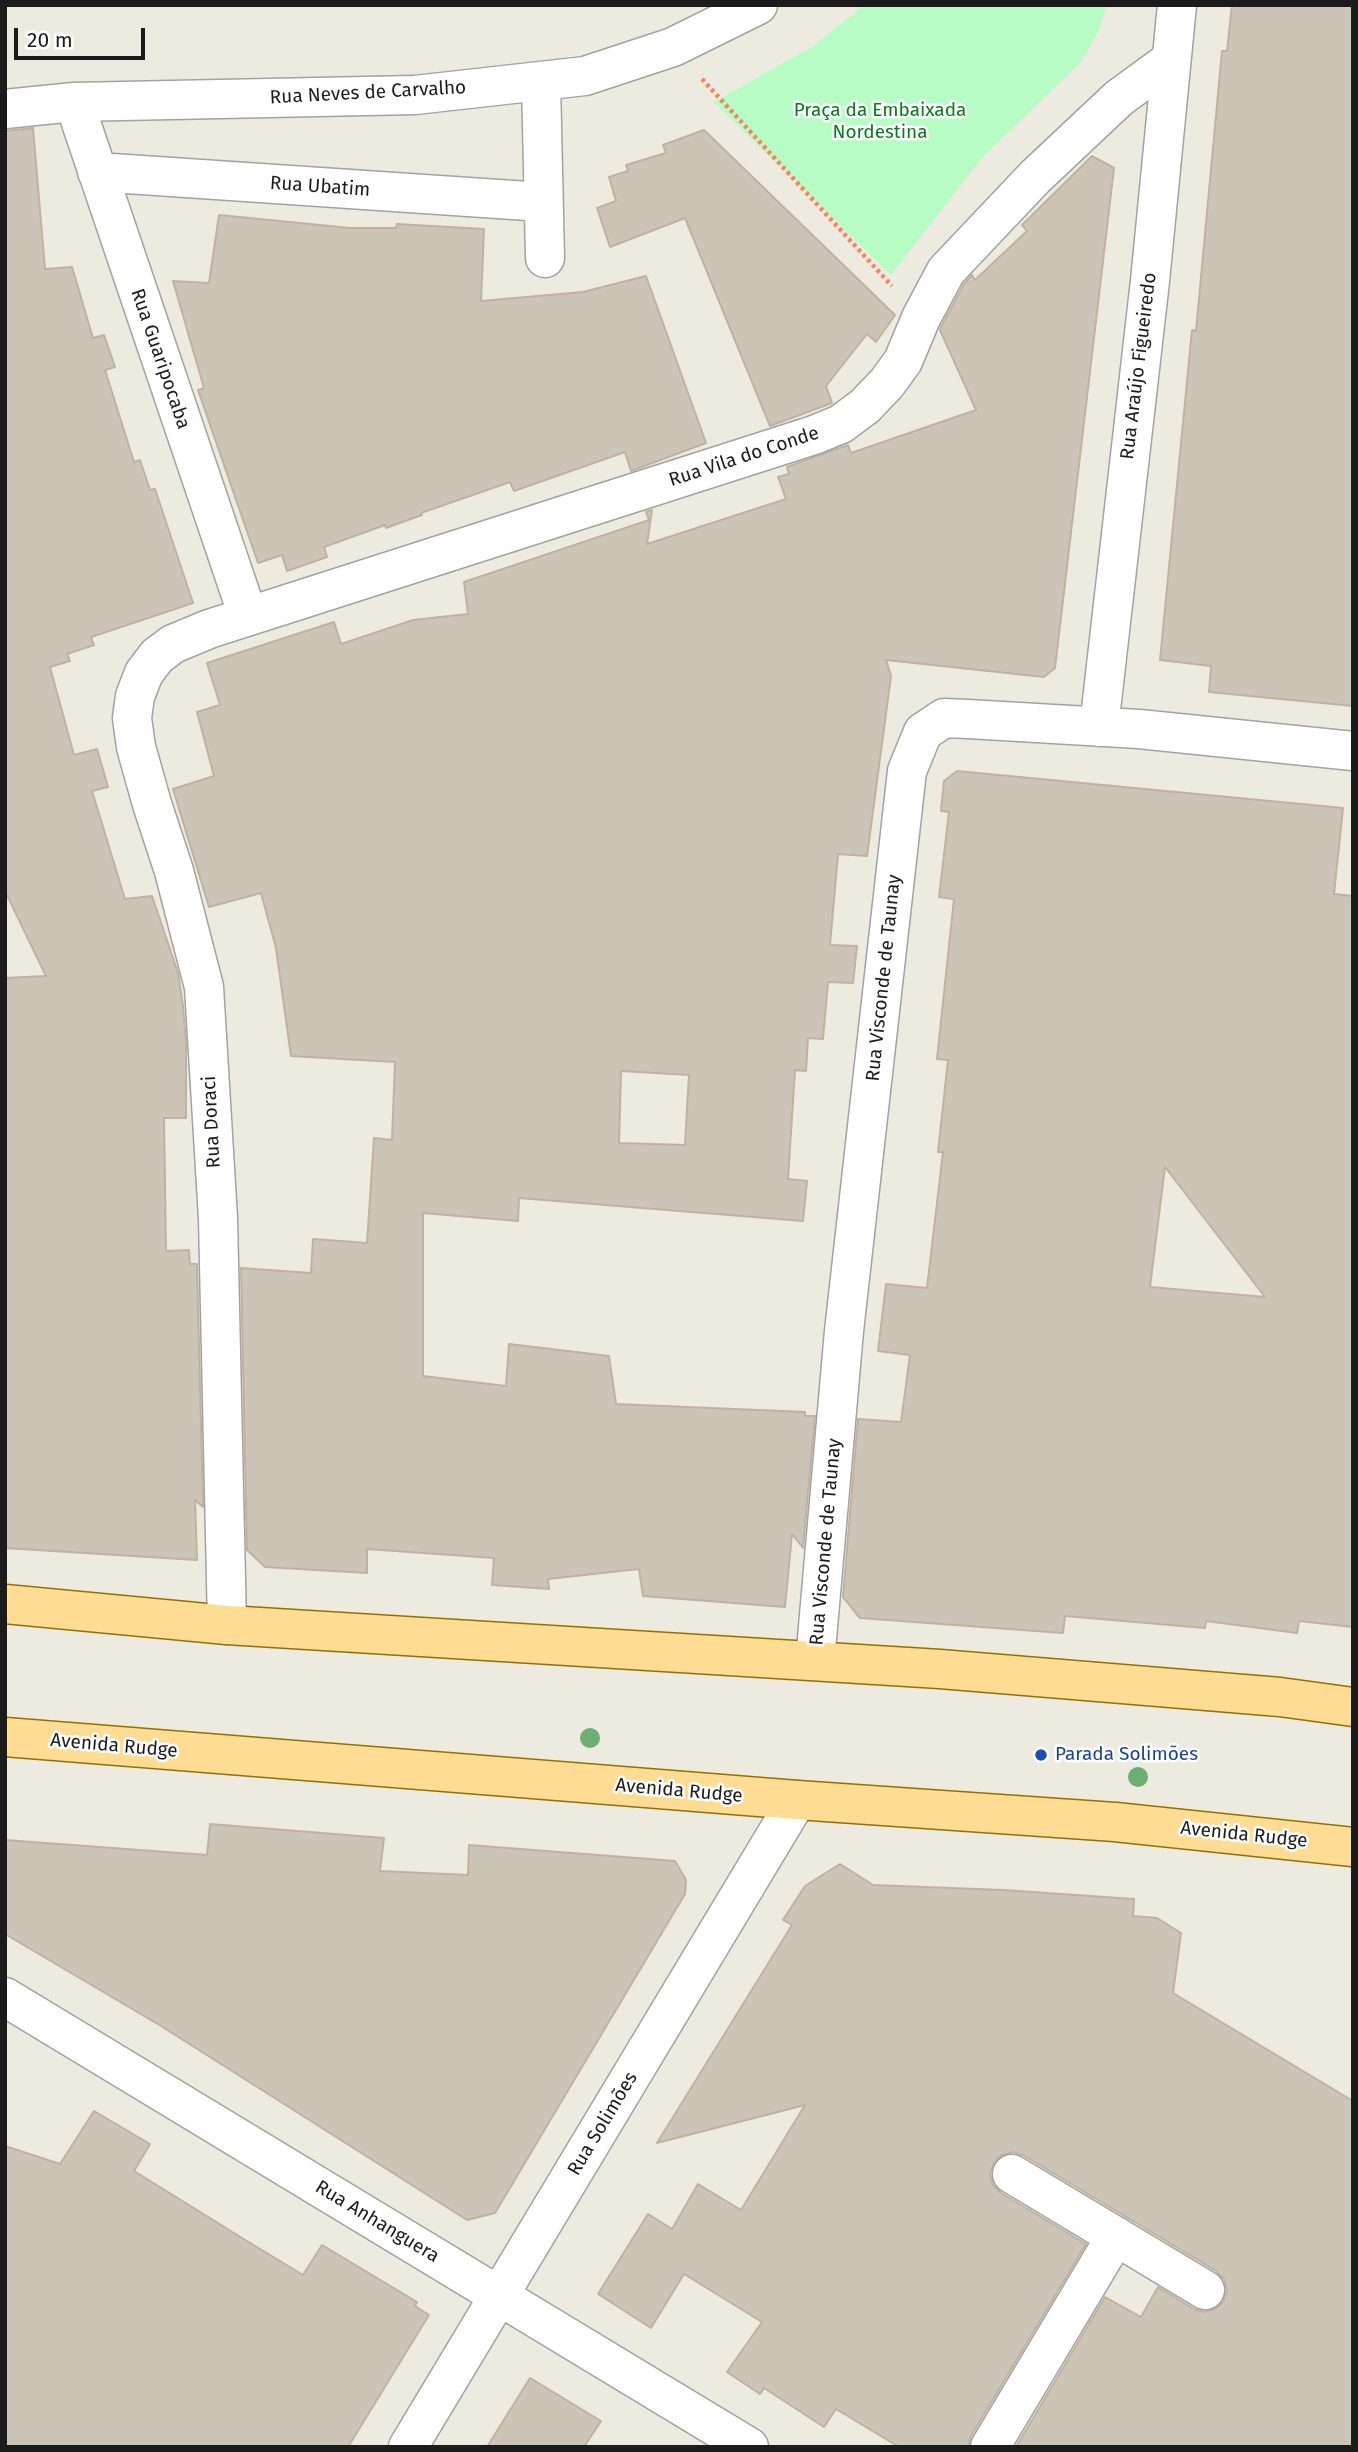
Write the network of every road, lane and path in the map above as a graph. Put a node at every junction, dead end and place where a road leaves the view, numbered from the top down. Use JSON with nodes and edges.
{"nodes":[{"id":1,"x":758,"y":5,"type":"edge"},
{"id":2,"x":1177,"y":5,"type":"edge"},
{"id":3,"x":673,"y":47,"type":"junction"},
{"id":4,"x":1171,"y":60,"type":"junction"},
{"id":5,"x":541,"y":81,"type":"junction"},
{"id":6,"x":74,"y":102,"type":"junction"},
{"id":7,"x":5,"y":109,"type":"edge"},
{"id":8,"x":97,"y":172,"type":"junction"},
{"id":9,"x":543,"y":202,"type":"junction"},
{"id":10,"x":545,"y":258,"type":"dead end"},
{"id":11,"x":921,"y":318,"type":"junction"},
{"id":12,"x":248,"y":616,"type":"junction"},
{"id":13,"x":173,"y":644,"type":"joint"},
{"id":14,"x":1099,"y":727,"type":"junction"},
{"id":15,"x":1353,"y":751,"type":"edge"},
{"id":16,"x":5,"y":1604,"type":"edge"},
{"id":17,"x":227,"y":1625,"type":"junction"},
{"id":18,"x":815,"y":1661,"type":"junction"},
{"id":19,"x":1353,"y":1707,"type":"edge"},
{"id":20,"x":5,"y":1737,"type":"edge"},
{"id":21,"x":797,"y":1800,"type":"junction"},
{"id":22,"x":1353,"y":1847,"type":"edge"},
{"id":23,"x":5,"y":1997,"type":"edge"},
{"id":24,"x":1012,"y":2174,"type":"dead end"},
{"id":25,"x":1116,"y":2236,"type":"junction"},
{"id":26,"x":1205,"y":2290,"type":"dead end"},
{"id":27,"x":500,"y":2296,"type":"junction"},
{"id":28,"x":408,"y":2447,"type":"edge"},
{"id":29,"x":749,"y":2447,"type":"edge"},
{"id":30,"x":990,"y":2447,"type":"edge"}],
"edges":[{"from":1,"to":3,"type":"street","name":"Rua Neves de Carvalho"},
{"from":2,"to":4,"type":"street","name":"Rua Araújo Figueiredo"},
{"from":3,"to":5,"type":"street","name":"Rua Neves de Carvalho"},
{"from":3,"to":11,"type":"path"},
{"from":4,"to":11,"type":"street","name":"Rua Vila do Conde"},
{"from":4,"to":14,"type":"street","name":"Rua Araújo Figueiredo"},
{"from":5,"to":6,"type":"street","name":"Rua Neves de Carvalho"},
{"from":5,"to":9,"type":"street"},
{"from":6,"to":7,"type":"street","name":"Rua Neves de Carvalho"},
{"from":6,"to":8,"type":"street","name":"Rua Guaripocaba"},
{"from":8,"to":9,"type":"street","name":"Rua Ubatim"},
{"from":8,"to":12,"type":"street","name":"Rua Guaripocaba"},
{"from":9,"to":10,"type":"street"},
{"from":11,"to":12,"type":"street","name":"Rua Vila do Conde"},
{"from":12,"to":13,"type":"street","name":"Rua Vila do Conde"},
{"from":13,"to":17,"type":"street","name":"Rua Doraci"},
{"from":14,"to":15,"type":"street","name":"Rua Visconde de Taunay"},
{"from":14,"to":18,"type":"street","name":"Rua Visconde de Taunay"},
{"from":16,"to":17,"type":"main road"},
{"from":17,"to":18,"type":"main road"},
{"from":18,"to":19,"type":"main road"},
{"from":20,"to":21,"type":"main road","name":"Avenida Rudge"},
{"from":21,"to":22,"type":"main road","name":"Avenida Rudge"},
{"from":21,"to":27,"type":"street","name":"Rua Solimões"},
{"from":23,"to":27,"type":"street","name":"Rua Anhanguera"},
{"from":24,"to":25,"type":"street"},
{"from":25,"to":26,"type":"street"},
{"from":25,"to":30,"type":"street"},
{"from":27,"to":28,"type":"street","name":"Rua Solimões"},
{"from":27,"to":29,"type":"street","name":"Rua Anhanguera"}]}
